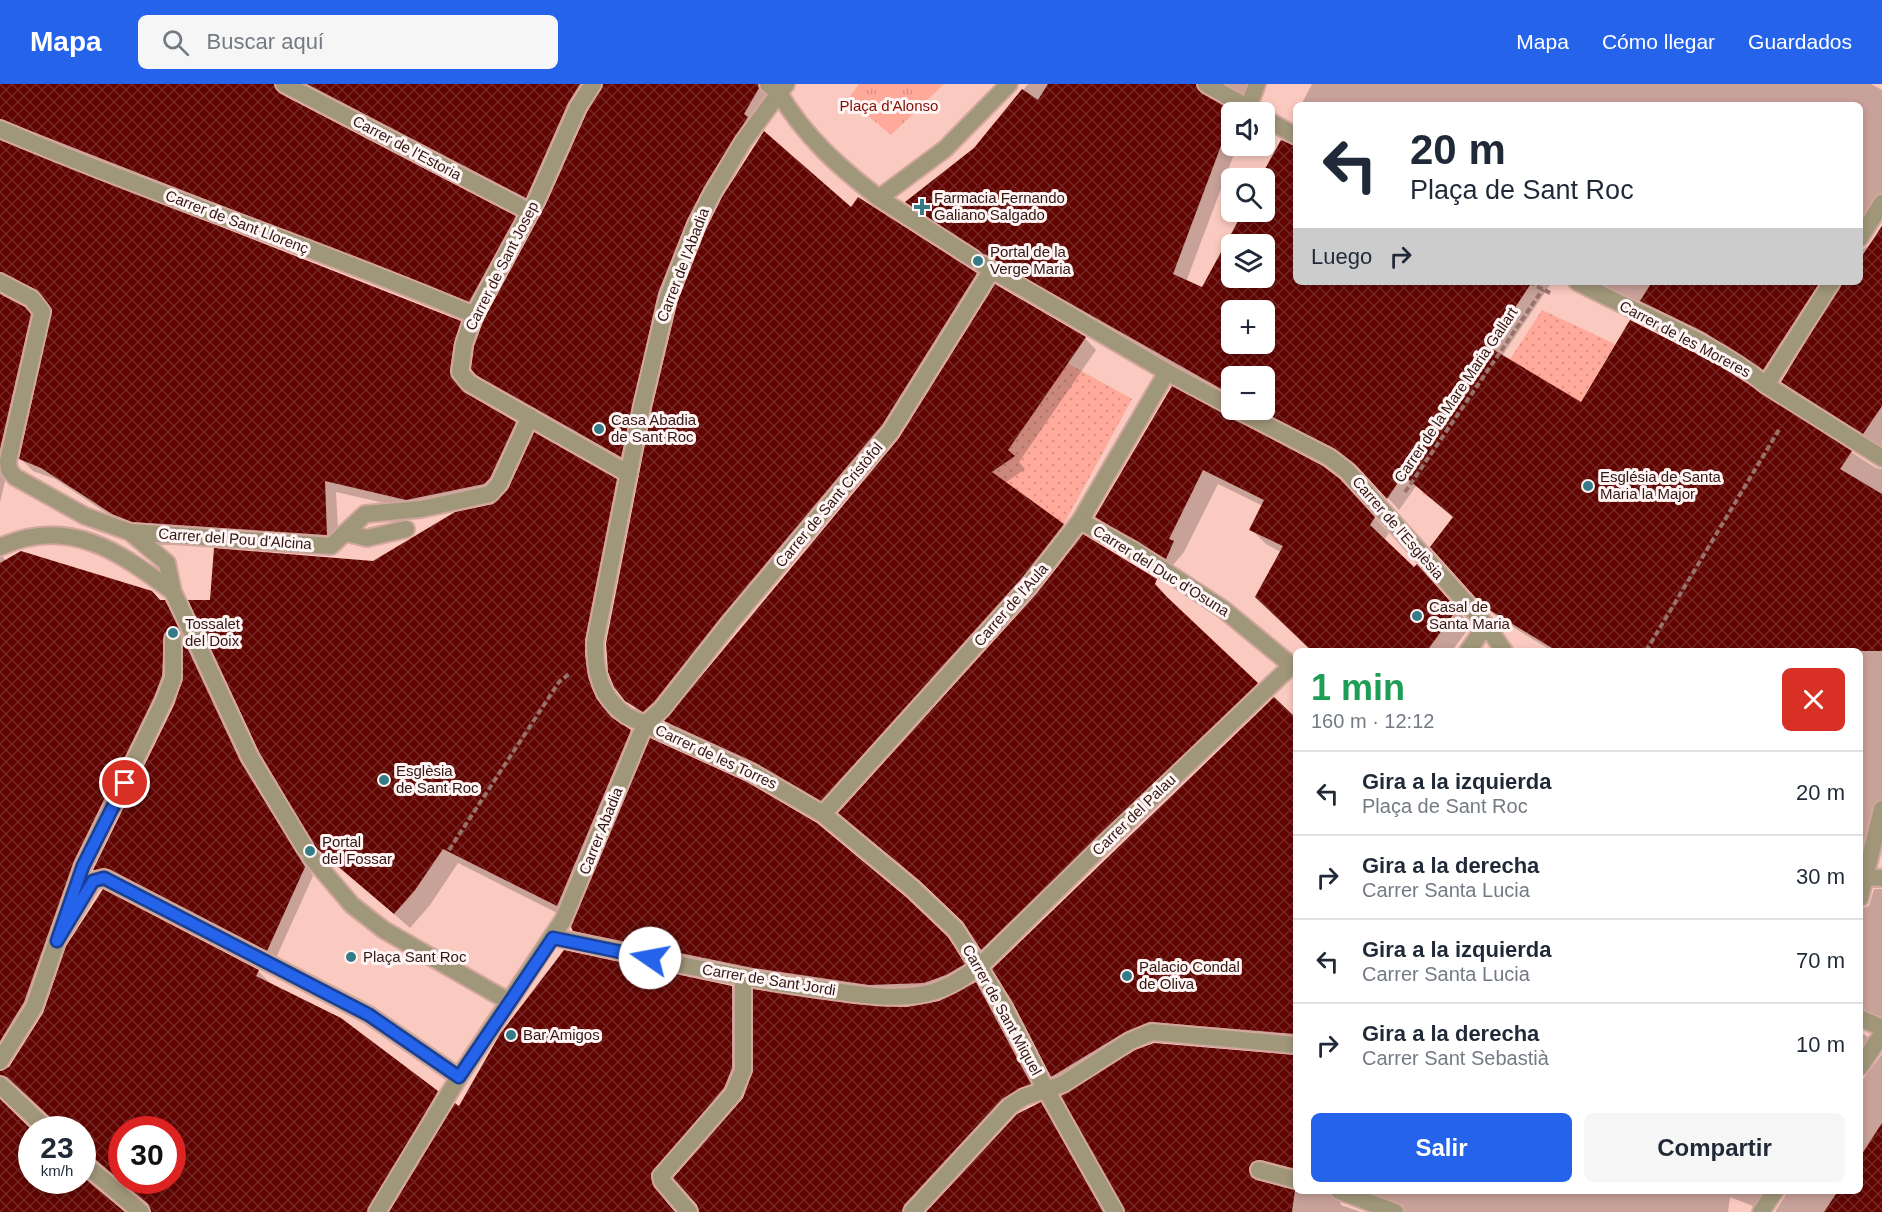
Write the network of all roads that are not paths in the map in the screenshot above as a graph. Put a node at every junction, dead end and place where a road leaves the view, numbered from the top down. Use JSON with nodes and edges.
{"nodes":[{"id":1,"x":284,"y":84,"type":"edge"},
{"id":2,"x":593,"y":84,"type":"edge"},
{"id":3,"x":1009,"y":84,"type":"edge"},
{"id":4,"x":1206,"y":84,"type":"edge"},
{"id":5,"x":1257,"y":84,"type":"edge"},
{"id":6,"x":778,"y":87,"type":"edge"},
{"id":7,"x":1238,"y":102,"type":"edge"},
{"id":8,"x":1254,"y":102,"type":"edge"},
{"id":9,"x":1275,"y":124,"type":"edge"},
{"id":10,"x":0,"y":129,"type":"edge"},
{"id":11,"x":1293,"y":134,"type":"edge"},
{"id":12,"x":879,"y":198,"type":"junction"},
{"id":13,"x":1882,"y":203,"type":"edge"},
{"id":14,"x":530,"y":212,"type":"junction"},
{"id":15,"x":1863,"y":233,"type":"edge"},
{"id":16,"x":982,"y":265,"type":"junction"},
{"id":17,"x":0,"y":282,"type":"edge"},
{"id":18,"x":1583,"y":285,"type":"edge"},
{"id":19,"x":1830,"y":285,"type":"edge"},
{"id":20,"x":474,"y":315,"type":"junction"},
{"id":21,"x":1167,"y":372,"type":"junction"},
{"id":22,"x":1766,"y":385,"type":"junction"},
{"id":23,"x":1221,"y":401,"type":"edge"},
{"id":24,"x":530,"y":417,"type":"junction"},
{"id":25,"x":1257,"y":420,"type":"edge"},
{"id":26,"x":1882,"y":458,"type":"edge"},
{"id":27,"x":628,"y":474,"type":"junction"},
{"id":28,"x":1080,"y":521,"type":"junction"},
{"id":29,"x":406,"y":529,"type":"dead end"},
{"id":30,"x":130,"y":532,"type":"junction"},
{"id":31,"x":345,"y":533,"type":"junction"},
{"id":32,"x":0,"y":547,"type":"edge"},
{"id":33,"x":173,"y":592,"type":"junction"},
{"id":34,"x":1486,"y":625,"type":"junction"},
{"id":35,"x":173,"y":639,"type":"dead end"},
{"id":36,"x":1470,"y":648,"type":"edge"},
{"id":37,"x":1502,"y":648,"type":"edge"},
{"id":38,"x":1293,"y":666,"type":"edge"},
{"id":39,"x":1293,"y":668,"type":"edge"},
{"id":40,"x":609,"y":701,"type":"joint"},
{"id":41,"x":645,"y":724,"type":"junction"},
{"id":42,"x":1882,"y":809,"type":"edge"},
{"id":43,"x":824,"y":814,"type":"junction"},
{"id":44,"x":1874,"y":878,"type":"edge"},
{"id":45,"x":1863,"y":894,"type":"edge"},
{"id":46,"x":553,"y":938,"type":"junction"},
{"id":47,"x":57,"y":941,"type":"junction"},
{"id":48,"x":980,"y":966,"type":"junction"},
{"id":49,"x":742,"y":979,"type":"junction"},
{"id":50,"x":508,"y":1001,"type":"junction"},
{"id":51,"x":1863,"y":1019,"type":"edge"},
{"id":52,"x":1882,"y":1028,"type":"edge"},
{"id":53,"x":1882,"y":1034,"type":"edge"},
{"id":54,"x":1293,"y":1045,"type":"edge"},
{"id":55,"x":0,"y":1060,"type":"edge"},
{"id":56,"x":1863,"y":1062,"type":"edge"},
{"id":57,"x":459,"y":1077,"type":"junction"},
{"id":58,"x":0,"y":1085,"type":"edge"},
{"id":59,"x":1046,"y":1090,"type":"junction"},
{"id":60,"x":33,"y":1116,"type":"edge"},
{"id":61,"x":1260,"y":1170,"type":"dead end"},
{"id":62,"x":96,"y":1174,"type":"edge"},
{"id":63,"x":1293,"y":1179,"type":"edge"},
{"id":64,"x":1346,"y":1194,"type":"edge"},
{"id":65,"x":1380,"y":1194,"type":"edge"},
{"id":66,"x":1773,"y":1194,"type":"edge"},
{"id":67,"x":1388,"y":1211,"type":"edge"},
{"id":68,"x":141,"y":1212,"type":"edge"},
{"id":69,"x":377,"y":1212,"type":"edge"},
{"id":70,"x":688,"y":1212,"type":"edge"},
{"id":71,"x":912,"y":1212,"type":"edge"},
{"id":72,"x":1115,"y":1212,"type":"edge"},
{"id":73,"x":1761,"y":1212,"type":"edge"}],
"edges":[{"from":1,"to":14,"type":"street","name":"Carrer de l'Estoria"},
{"from":2,"to":14,"type":"street","name":"Carrer de Sant Josep"},
{"from":3,"to":12,"type":"street"},
{"from":4,"to":7,"type":"street"},
{"from":5,"to":8,"type":"street"},
{"from":6,"to":12,"type":"street"},
{"from":6,"to":27,"type":"street","name":"Carrer de l'Abadia"},
{"from":9,"to":11,"type":"street"},
{"from":10,"to":20,"type":"street","name":"Carrer de Sant Llorenç"},
{"from":12,"to":16,"type":"street"},
{"from":13,"to":15,"type":"street"},
{"from":14,"to":20,"type":"street","name":"Carrer de Sant Josep"},
{"from":16,"to":21,"type":"street"},
{"from":16,"to":41,"type":"street","name":"Carrer de Sant Cristòfol"},
{"from":17,"to":30,"type":"street"},
{"from":18,"to":22,"type":"street","name":"Carrer de les Moreres"},
{"from":19,"to":22,"type":"street"},
{"from":20,"to":24,"type":"street","name":"Carrer de Sant Josep"},
{"from":21,"to":23,"type":"street"},
{"from":21,"to":28,"type":"street","name":"Carrer de l'Aula"},
{"from":22,"to":26,"type":"street","name":"Carrer de les Moreres"},
{"from":24,"to":27,"type":"street","name":"Carrer de Sant Josep"},
{"from":24,"to":31,"type":"street","name":"Carrer del Pou d'Alcina"},
{"from":25,"to":34,"type":"street","name":"Carrer de l'Esglèsia"},
{"from":27,"to":40,"type":"street","name":"Carrer de l'Abadia"},
{"from":28,"to":38,"type":"street","name":"Carrer del Duc d'Osuna"},
{"from":28,"to":43,"type":"street","name":"Carrer de l'Aula"},
{"from":29,"to":31,"type":"street"},
{"from":30,"to":31,"type":"street","name":"Carrer del Pou d'Alcina"},
{"from":30,"to":33,"type":"street"},
{"from":32,"to":33,"type":"street"},
{"from":33,"to":50,"type":"street"},
{"from":34,"to":36,"type":"street"},
{"from":34,"to":37,"type":"street","name":"Carrer de l'Esglèsia"},
{"from":35,"to":47,"type":"street"},
{"from":39,"to":48,"type":"street","name":"Carrer del Palau"},
{"from":40,"to":41,"type":"street","name":"Carrer de les Torres"},
{"from":41,"to":43,"type":"street","name":"Carrer de les Torres"},
{"from":41,"to":46,"type":"street","name":"Carrer Abadia"},
{"from":42,"to":44,"type":"street"},
{"from":43,"to":48,"type":"street","name":"Carrer de Sant Miquel"},
{"from":44,"to":45,"type":"street"},
{"from":46,"to":49,"type":"street","name":"Carrer de Sant Jordi"},
{"from":46,"to":50,"type":"street","name":"Carrer Abadia"},
{"from":47,"to":55,"type":"street"},
{"from":47,"to":57,"type":"street"},
{"from":48,"to":49,"type":"street","name":"Carrer de Sant Jordi"},
{"from":48,"to":59,"type":"street","name":"Carrer de Sant Miquel"},
{"from":49,"to":70,"type":"street"},
{"from":50,"to":57,"type":"street","name":"Carrer Abadia"},
{"from":51,"to":52,"type":"street"},
{"from":53,"to":56,"type":"street"},
{"from":54,"to":59,"type":"street"},
{"from":57,"to":69,"type":"street","name":"Carrer Abadia"},
{"from":58,"to":60,"type":"street"},
{"from":59,"to":71,"type":"street"},
{"from":59,"to":72,"type":"street","name":"Carrer de Sant Miquel"},
{"from":61,"to":63,"type":"street"},
{"from":62,"to":68,"type":"street"},
{"from":64,"to":67,"type":"street"},
{"from":65,"to":67,"type":"street"},
{"from":66,"to":73,"type":"street"}]}
